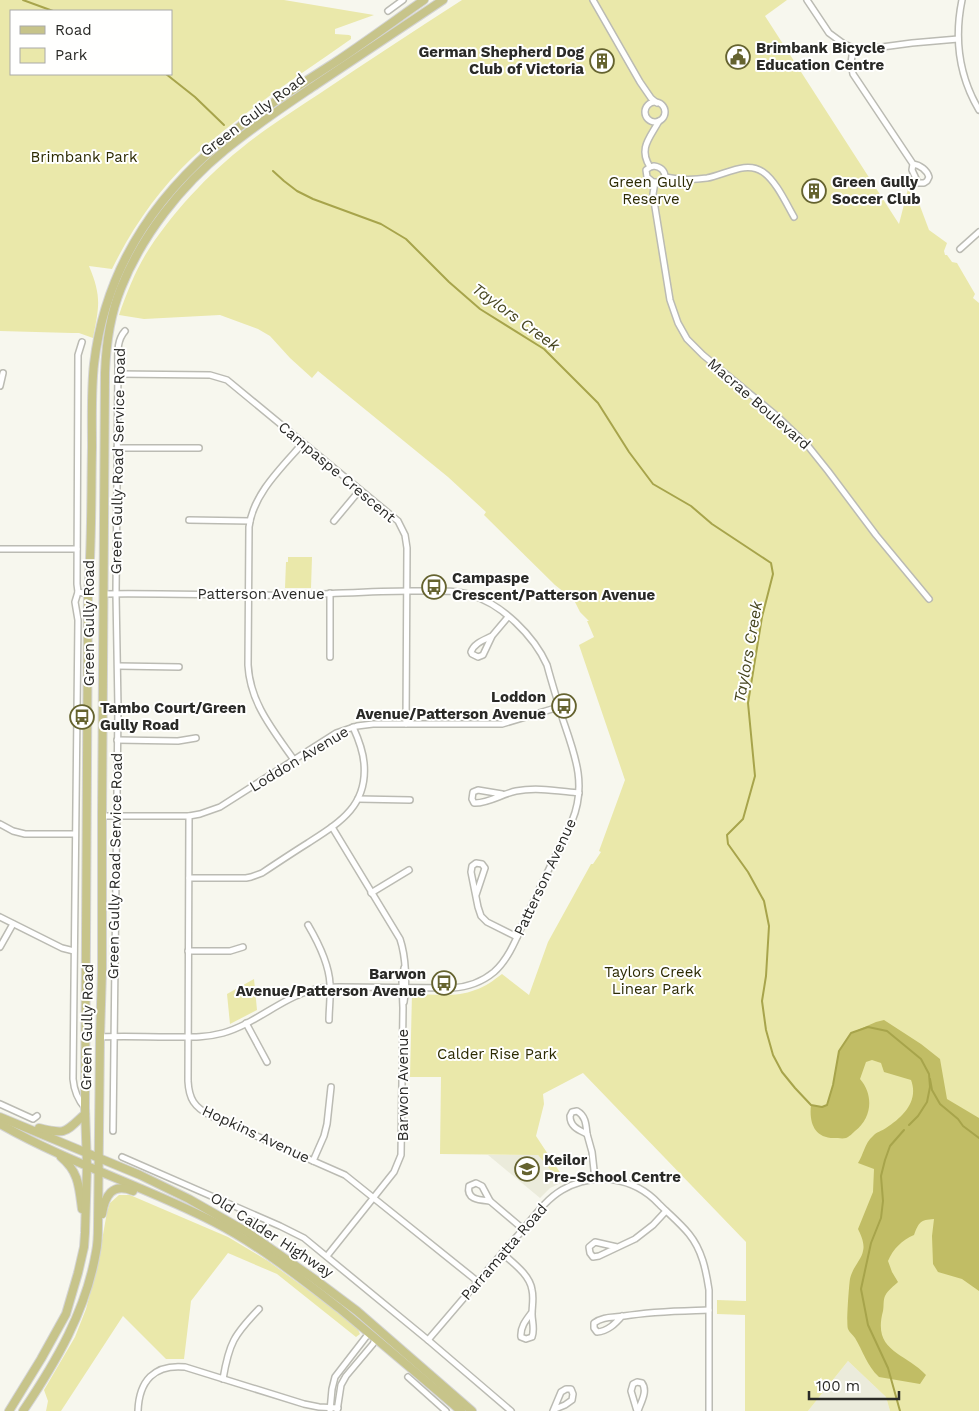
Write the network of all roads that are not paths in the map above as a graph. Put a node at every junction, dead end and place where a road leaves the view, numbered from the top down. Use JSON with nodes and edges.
{"nodes":[{"id":1,"x":403,"y":0,"type":"edge"},
{"id":2,"x":424,"y":0,"type":"edge"},
{"id":3,"x":443,"y":0,"type":"edge"},
{"id":4,"x":593,"y":0,"type":"edge"},
{"id":5,"x":807,"y":0,"type":"edge"},
{"id":6,"x":962,"y":0,"type":"edge"},
{"id":7,"x":388,"y":11,"type":"dead end"},
{"id":8,"x":958,"y":39,"type":"junction"},
{"id":9,"x":853,"y":48,"type":"junction"},
{"id":10,"x":640,"y":82,"type":"junction"},
{"id":11,"x":657,"y":103,"type":"junction"},
{"id":12,"x":646,"y":108,"type":"junction"},
{"id":13,"x":979,"y":110,"type":"edge"},
{"id":14,"x":649,"y":120,"type":"junction"},
{"id":15,"x":658,"y":121,"type":"junction"},
{"id":16,"x":651,"y":134,"type":"junction"},
{"id":17,"x":913,"y":164,"type":"dead end"},
{"id":18,"x":650,"y":167,"type":"junction"},
{"id":19,"x":665,"y":178,"type":"junction"},
{"id":20,"x":655,"y":182,"type":"junction"},
{"id":21,"x":794,"y":216,"type":"dead end"},
{"id":22,"x":979,"y":232,"type":"edge"},
{"id":23,"x":960,"y":249,"type":"dead end"},
{"id":24,"x":124,"y":331,"type":"dead end"},
{"id":25,"x":82,"y":342,"type":"dead end"},
{"id":26,"x":3,"y":373,"type":"dead end"},
{"id":27,"x":118,"y":374,"type":"junction"},
{"id":28,"x":0,"y":386,"type":"edge"},
{"id":29,"x":302,"y":443,"type":"junction"},
{"id":30,"x":117,"y":448,"type":"junction"},
{"id":31,"x":199,"y":448,"type":"dead end"},
{"id":32,"x":359,"y":490,"type":"junction"},
{"id":33,"x":189,"y":520,"type":"dead end"},
{"id":34,"x":250,"y":521,"type":"junction"},
{"id":35,"x":334,"y":521,"type":"dead end"},
{"id":36,"x":0,"y":549,"type":"edge"},
{"id":37,"x":77,"y":549,"type":"junction"},
{"id":38,"x":407,"y":591,"type":"junction"},
{"id":39,"x":78,"y":592,"type":"junction"},
{"id":40,"x":330,"y":593,"type":"junction"},
{"id":41,"x":88,"y":594,"type":"junction"},
{"id":42,"x":103,"y":594,"type":"junction"},
{"id":43,"x":116,"y":594,"type":"junction"},
{"id":44,"x":249,"y":594,"type":"junction"},
{"id":45,"x":929,"y":600,"type":"dead end"},
{"id":46,"x":508,"y":617,"type":"junction"},
{"id":47,"x":492,"y":636,"type":"dead end"},
{"id":48,"x":330,"y":657,"type":"dead end"},
{"id":49,"x":118,"y":666,"type":"junction"},
{"id":50,"x":179,"y":667,"type":"dead end"},
{"id":51,"x":559,"y":707,"type":"junction"},
{"id":52,"x":406,"y":724,"type":"junction"},
{"id":53,"x":353,"y":726,"type":"junction"},
{"id":54,"x":196,"y":738,"type":"dead end"},
{"id":55,"x":117,"y":740,"type":"junction"},
{"id":56,"x":294,"y":760,"type":"junction"},
{"id":57,"x":579,"y":793,"type":"junction"},
{"id":58,"x":502,"y":794,"type":"junction"},
{"id":59,"x":358,"y":799,"type":"junction"},
{"id":60,"x":410,"y":800,"type":"dead end"},
{"id":61,"x":75,"y":815,"type":"junction"},
{"id":62,"x":87,"y":815,"type":"junction"},
{"id":63,"x":102,"y":816,"type":"junction"},
{"id":64,"x":116,"y":816,"type":"junction"},
{"id":65,"x":189,"y":816,"type":"junction"},
{"id":66,"x":0,"y":824,"type":"edge"},
{"id":67,"x":332,"y":828,"type":"junction"},
{"id":68,"x":75,"y":834,"type":"junction"},
{"id":69,"x":409,"y":870,"type":"dead end"},
{"id":70,"x":189,"y":878,"type":"junction"},
{"id":71,"x":372,"y":893,"type":"junction"},
{"id":72,"x":476,"y":895,"type":"junction"},
{"id":73,"x":0,"y":916,"type":"edge"},
{"id":74,"x":13,"y":924,"type":"junction"},
{"id":75,"x":308,"y":925,"type":"dead end"},
{"id":76,"x":517,"y":937,"type":"junction"},
{"id":77,"x":0,"y":948,"type":"edge"},
{"id":78,"x":243,"y":948,"type":"dead end"},
{"id":79,"x":74,"y":951,"type":"junction"},
{"id":80,"x":188,"y":951,"type":"junction"},
{"id":81,"x":330,"y":987,"type":"junction"},
{"id":82,"x":404,"y":988,"type":"junction"},
{"id":83,"x":329,"y":1020,"type":"dead end"},
{"id":84,"x":246,"y":1023,"type":"junction"},
{"id":85,"x":100,"y":1036,"type":"junction"},
{"id":86,"x":113,"y":1036,"type":"junction"},
{"id":87,"x":188,"y":1037,"type":"junction"},
{"id":88,"x":266,"y":1062,"type":"dead end"},
{"id":89,"x":331,"y":1086,"type":"dead end"},
{"id":90,"x":0,"y":1104,"type":"edge"},
{"id":91,"x":85,"y":1111,"type":"junction"},
{"id":92,"x":37,"y":1116,"type":"dead end"},
{"id":93,"x":0,"y":1117,"type":"edge"},
{"id":94,"x":15,"y":1122,"type":"junction"},
{"id":95,"x":0,"y":1124,"type":"edge"},
{"id":96,"x":112,"y":1132,"type":"dead end"},
{"id":97,"x":587,"y":1134,"type":"junction"},
{"id":98,"x":53,"y":1150,"type":"junction"},
{"id":99,"x":86,"y":1153,"type":"junction"},
{"id":100,"x":122,"y":1157,"type":"dead end"},
{"id":101,"x":99,"y":1159,"type":"junction"},
{"id":102,"x":313,"y":1161,"type":"junction"},
{"id":103,"x":87,"y":1166,"type":"junction"},
{"id":104,"x":99,"y":1172,"type":"junction"},
{"id":105,"x":595,"y":1179,"type":"junction"},
{"id":106,"x":373,"y":1198,"type":"junction"},
{"id":107,"x":490,"y":1201,"type":"dead end"},
{"id":108,"x":666,"y":1211,"type":"junction"},
{"id":109,"x":214,"y":1222,"type":"junction"},
{"id":110,"x":523,"y":1229,"type":"junction"},
{"id":111,"x":85,"y":1233,"type":"junction"},
{"id":112,"x":97,"y":1238,"type":"junction"},
{"id":113,"x":617,"y":1247,"type":"junction"},
{"id":114,"x":502,"y":1253,"type":"junction"},
{"id":115,"x":327,"y":1256,"type":"junction"},
{"id":116,"x":477,"y":1280,"type":"junction"},
{"id":117,"x":259,"y":1309,"type":"dead end"},
{"id":118,"x":709,"y":1310,"type":"junction"},
{"id":119,"x":532,"y":1312,"type":"junction"},
{"id":120,"x":622,"y":1316,"type":"junction"},
{"id":121,"x":379,"y":1330,"type":"junction"},
{"id":122,"x":369,"y":1333,"type":"junction"},
{"id":123,"x":376,"y":1338,"type":"junction"},
{"id":124,"x":428,"y":1340,"type":"junction"},
{"id":125,"x":408,"y":1377,"type":"dead end"},
{"id":126,"x":223,"y":1379,"type":"junction"},
{"id":127,"x":330,"y":1409,"type":"edge"},
{"id":128,"x":338,"y":1409,"type":"edge"},
{"id":129,"x":9,"y":1411,"type":"edge"},
{"id":130,"x":23,"y":1411,"type":"edge"},
{"id":131,"x":138,"y":1411,"type":"edge"},
{"id":132,"x":446,"y":1411,"type":"edge"},
{"id":133,"x":461,"y":1411,"type":"edge"},
{"id":134,"x":472,"y":1411,"type":"edge"},
{"id":135,"x":511,"y":1411,"type":"edge"},
{"id":136,"x":638,"y":1411,"type":"edge"},
{"id":137,"x":709,"y":1411,"type":"edge"}],
"edges":[{"from":1,"to":7,"type":"street"},
{"from":2,"to":41,"type":"main road","name":"Green Gully Road"},
{"from":3,"to":42,"type":"main road","name":"Green Gully Road"},
{"from":4,"to":10,"type":"street"},
{"from":5,"to":9,"type":"street"},
{"from":6,"to":8,"type":"street"},
{"from":8,"to":9,"type":"street"},
{"from":8,"to":13,"type":"street"},
{"from":9,"to":17,"type":"street"},
{"from":10,"to":11,"type":"street"},
{"from":10,"to":12,"type":"street"},
{"from":11,"to":12,"type":"street"},
{"from":11,"to":15,"type":"street"},
{"from":12,"to":14,"type":"street"},
{"from":14,"to":15,"type":"street"},
{"from":14,"to":16,"type":"street"},
{"from":15,"to":16,"type":"street"},
{"from":16,"to":18,"type":"street"},
{"from":18,"to":19,"type":"street"},
{"from":18,"to":20,"type":"street"},
{"from":19,"to":20,"type":"street"},
{"from":19,"to":21,"type":"street"},
{"from":20,"to":45,"type":"street","name":"Macrae Boulevard"},
{"from":22,"to":23,"type":"street"},
{"from":24,"to":27,"type":"street","name":"Green Gully Road Service Road"},
{"from":25,"to":37,"type":"street"},
{"from":26,"to":28,"type":"street"},
{"from":27,"to":29,"type":"street","name":"Campaspe Crescent"},
{"from":27,"to":30,"type":"street","name":"Green Gully Road Service Road"},
{"from":29,"to":32,"type":"street","name":"Campaspe Crescent"},
{"from":29,"to":34,"type":"street"},
{"from":30,"to":31,"type":"street"},
{"from":30,"to":43,"type":"street","name":"Green Gully Road Service Road"},
{"from":32,"to":35,"type":"street"},
{"from":32,"to":38,"type":"street","name":"Campaspe Crescent"},
{"from":33,"to":34,"type":"street"},
{"from":34,"to":44,"type":"street"},
{"from":36,"to":37,"type":"street"},
{"from":37,"to":39,"type":"street"},
{"from":38,"to":40,"type":"street","name":"Patterson Avenue"},
{"from":38,"to":46,"type":"street","name":"Patterson Avenue"},
{"from":38,"to":52,"type":"street","name":"Campaspe Crescent"},
{"from":39,"to":41,"type":"street"},
{"from":39,"to":61,"type":"street"},
{"from":40,"to":44,"type":"street","name":"Patterson Avenue"},
{"from":40,"to":48,"type":"street"},
{"from":41,"to":42,"type":"main road"},
{"from":41,"to":62,"type":"main road","name":"Green Gully Road"},
{"from":42,"to":43,"type":"street","name":"Patterson Avenue"},
{"from":42,"to":63,"type":"main road","name":"Green Gully Road"},
{"from":43,"to":44,"type":"street","name":"Patterson Avenue"},
{"from":43,"to":49,"type":"street","name":"Green Gully Road Service Road"},
{"from":44,"to":56,"type":"street"},
{"from":46,"to":47,"type":"street"},
{"from":46,"to":51,"type":"street","name":"Patterson Avenue"},
{"from":49,"to":50,"type":"street"},
{"from":49,"to":55,"type":"street","name":"Green Gully Road Service Road"},
{"from":51,"to":52,"type":"street","name":"Loddon Avenue"},
{"from":51,"to":57,"type":"street","name":"Patterson Avenue"},
{"from":52,"to":53,"type":"street","name":"Loddon Avenue"},
{"from":53,"to":56,"type":"street","name":"Loddon Avenue"},
{"from":53,"to":59,"type":"street"},
{"from":54,"to":55,"type":"street"},
{"from":55,"to":64,"type":"street","name":"Green Gully Road Service Road"},
{"from":56,"to":65,"type":"street","name":"Loddon Avenue"},
{"from":57,"to":58,"type":"street"},
{"from":57,"to":76,"type":"street","name":"Patterson Avenue"},
{"from":58,"to":58,"type":"street"},
{"from":59,"to":60,"type":"street"},
{"from":59,"to":67,"type":"street"},
{"from":61,"to":62,"type":"street"},
{"from":61,"to":68,"type":"street"},
{"from":62,"to":63,"type":"main road"},
{"from":62,"to":91,"type":"main road","name":"Green Gully Road"},
{"from":63,"to":64,"type":"street","name":"Loddon Avenue"},
{"from":63,"to":85,"type":"main road","name":"Green Gully Road"},
{"from":64,"to":65,"type":"street","name":"Loddon Avenue"},
{"from":64,"to":86,"type":"street","name":"Green Gully Road Service Road"},
{"from":65,"to":70,"type":"street","name":"Hopkins Avenue"},
{"from":66,"to":68,"type":"street"},
{"from":67,"to":70,"type":"street"},
{"from":67,"to":71,"type":"street","name":"Barwon Avenue"},
{"from":68,"to":79,"type":"street"},
{"from":69,"to":71,"type":"street"},
{"from":70,"to":80,"type":"street","name":"Hopkins Avenue"},
{"from":71,"to":82,"type":"street","name":"Barwon Avenue"},
{"from":72,"to":72,"type":"street"},
{"from":72,"to":76,"type":"street"},
{"from":73,"to":74,"type":"street"},
{"from":74,"to":77,"type":"street"},
{"from":74,"to":79,"type":"street"},
{"from":75,"to":81,"type":"street"},
{"from":76,"to":82,"type":"street","name":"Patterson Avenue"},
{"from":78,"to":80,"type":"street"},
{"from":79,"to":91,"type":"street"},
{"from":80,"to":87,"type":"street","name":"Hopkins Avenue"},
{"from":81,"to":82,"type":"street","name":"Patterson Avenue"},
{"from":81,"to":83,"type":"street"},
{"from":81,"to":84,"type":"street","name":"Patterson Avenue"},
{"from":82,"to":106,"type":"street","name":"Barwon Avenue"},
{"from":84,"to":87,"type":"street","name":"Patterson Avenue"},
{"from":84,"to":88,"type":"street"},
{"from":85,"to":86,"type":"street","name":"Patterson Avenue"},
{"from":85,"to":101,"type":"main road","name":"Green Gully Road"},
{"from":86,"to":87,"type":"street","name":"Patterson Avenue"},
{"from":86,"to":96,"type":"street","name":"Green Gully Road Service Road"},
{"from":87,"to":102,"type":"street","name":"Hopkins Avenue"},
{"from":89,"to":102,"type":"street"},
{"from":90,"to":92,"type":"street"},
{"from":91,"to":94,"type":"main road"},
{"from":91,"to":99,"type":"main road","name":"Green Gully Road"},
{"from":93,"to":94,"type":"main road","name":"Old Calder Highway"},
{"from":94,"to":99,"type":"main road","name":"Old Calder Highway"},
{"from":95,"to":98,"type":"main road","name":"Old Calder Highway"},
{"from":97,"to":97,"type":"street"},
{"from":97,"to":105,"type":"street"},
{"from":98,"to":103,"type":"main road","name":"Old Calder Highway"},
{"from":98,"to":111,"type":"main road"},
{"from":99,"to":101,"type":"main road","name":"Old Calder Highway"},
{"from":99,"to":103,"type":"main road","name":"Green Gully Road"},
{"from":100,"to":115,"type":"street"},
{"from":101,"to":104,"type":"main road","name":"Green Gully Road"},
{"from":101,"to":121,"type":"main road","name":"Old Calder Highway"},
{"from":102,"to":106,"type":"street","name":"Hopkins Avenue"},
{"from":103,"to":104,"type":"main road","name":"Old Calder Highway"},
{"from":103,"to":111,"type":"main road","name":"Green Gully Road"},
{"from":104,"to":109,"type":"main road","name":"Old Calder Highway"},
{"from":104,"to":112,"type":"main road","name":"Green Gully Road"},
{"from":105,"to":108,"type":"street","name":"Parramatta Road"},
{"from":105,"to":110,"type":"street","name":"Parramatta Road"},
{"from":106,"to":115,"type":"street","name":"Barwon Avenue"},
{"from":106,"to":116,"type":"street","name":"Hopkins Avenue"},
{"from":107,"to":110,"type":"street"},
{"from":108,"to":113,"type":"street"},
{"from":108,"to":118,"type":"street","name":"Parramatta Road"},
{"from":109,"to":112,"type":"main road"},
{"from":109,"to":122,"type":"main road","name":"Old Calder Highway"},
{"from":110,"to":114,"type":"street","name":"Parramatta Road"},
{"from":111,"to":129,"type":"main road","name":"Green Gully Road"},
{"from":112,"to":130,"type":"main road","name":"Green Gully Road"},
{"from":113,"to":113,"type":"street"},
{"from":114,"to":116,"type":"street","name":"Parramatta Road"},
{"from":114,"to":119,"type":"street"},
{"from":115,"to":124,"type":"street"},
{"from":116,"to":124,"type":"street","name":"Parramatta Road"},
{"from":117,"to":126,"type":"street"},
{"from":118,"to":120,"type":"street"},
{"from":118,"to":137,"type":"street","name":"Parramatta Road"},
{"from":119,"to":119,"type":"street"},
{"from":120,"to":120,"type":"street"},
{"from":121,"to":122,"type":"main road"},
{"from":121,"to":123,"type":"main road"},
{"from":121,"to":134,"type":"main road","name":"Old Calder Highway"},
{"from":122,"to":123,"type":"main road","name":"Old Calder Highway"},
{"from":122,"to":127,"type":"street"},
{"from":123,"to":128,"type":"street"},
{"from":123,"to":133,"type":"main road","name":"Old Calder Highway"},
{"from":124,"to":135,"type":"street"},
{"from":125,"to":132,"type":"street"},
{"from":126,"to":127,"type":"street"},
{"from":126,"to":131,"type":"street"},
{"from":127,"to":128,"type":"street"},
{"from":136,"to":136,"type":"street"}]}
